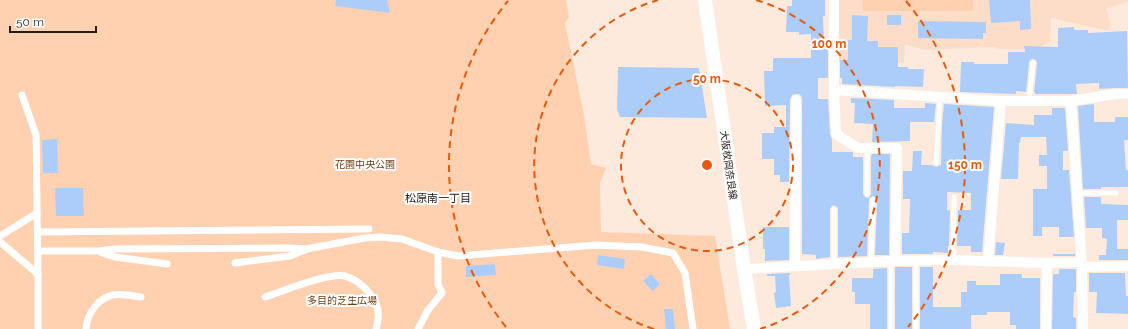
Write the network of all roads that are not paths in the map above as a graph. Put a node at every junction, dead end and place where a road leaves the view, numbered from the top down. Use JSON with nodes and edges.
{"nodes":[{"id":1,"x":705,"y":0,"type":"edge"},
{"id":2,"x":834,"y":0,"type":"edge"},
{"id":3,"x":1033,"y":63,"type":"dead end"},
{"id":4,"x":834,"y":90,"type":"junction"},
{"id":5,"x":1128,"y":94,"type":"edge"},
{"id":6,"x":22,"y":95,"type":"dead end"},
{"id":7,"x":940,"y":97,"type":"junction"},
{"id":8,"x":796,"y":100,"type":"dead end"},
{"id":9,"x":1001,"y":101,"type":"junction"},
{"id":10,"x":1029,"y":101,"type":"junction"},
{"id":11,"x":1071,"y":101,"type":"junction"},
{"id":12,"x":867,"y":148,"type":"junction"},
{"id":13,"x":936,"y":163,"type":"dead end"},
{"id":14,"x":1077,"y":193,"type":"junction"},
{"id":15,"x":1116,"y":193,"type":"dead end"},
{"id":16,"x":867,"y":194,"type":"dead end"},
{"id":17,"x":954,"y":197,"type":"dead end"},
{"id":18,"x":873,"y":200,"type":"dead end"},
{"id":19,"x":834,"y":209,"type":"dead end"},
{"id":20,"x":37,"y":213,"type":"junction"},
{"id":21,"x":369,"y":229,"type":"dead end"},
{"id":22,"x":38,"y":232,"type":"junction"},
{"id":23,"x":0,"y":236,"type":"edge"},
{"id":24,"x":0,"y":242,"type":"edge"},
{"id":25,"x":306,"y":249,"type":"junction"},
{"id":26,"x":38,"y":251,"type":"junction"},
{"id":27,"x":98,"y":252,"type":"junction"},
{"id":28,"x":438,"y":252,"type":"junction"},
{"id":29,"x":916,"y":260,"type":"junction"},
{"id":30,"x":952,"y":260,"type":"junction"},
{"id":31,"x":893,"y":261,"type":"junction"},
{"id":32,"x":988,"y":261,"type":"junction"},
{"id":33,"x":871,"y":262,"type":"junction"},
{"id":34,"x":235,"y":263,"type":"dead end"},
{"id":35,"x":1047,"y":263,"type":"junction"},
{"id":36,"x":167,"y":264,"type":"dead end"},
{"id":37,"x":834,"y":264,"type":"junction"},
{"id":38,"x":1082,"y":264,"type":"junction"},
{"id":39,"x":795,"y":266,"type":"junction"},
{"id":40,"x":1128,"y":266,"type":"edge"},
{"id":41,"x":744,"y":268,"type":"junction"},
{"id":42,"x":38,"y":274,"type":"junction"},
{"id":43,"x":141,"y":297,"type":"dead end"},
{"id":44,"x":265,"y":297,"type":"dead end"},
{"id":45,"x":38,"y":329,"type":"edge"},
{"id":46,"x":86,"y":329,"type":"edge"},
{"id":47,"x":376,"y":329,"type":"edge"},
{"id":48,"x":418,"y":329,"type":"edge"},
{"id":49,"x":693,"y":329,"type":"edge"},
{"id":50,"x":754,"y":329,"type":"edge"},
{"id":51,"x":891,"y":329,"type":"edge"},
{"id":52,"x":916,"y":329,"type":"edge"},
{"id":53,"x":1046,"y":329,"type":"edge"},
{"id":54,"x":1083,"y":329,"type":"edge"}],
"edges":[{"from":1,"to":41,"type":"main road","name":"大阪枚岡奈良線"},
{"from":2,"to":4,"type":"street"},
{"from":3,"to":10,"type":"lane"},
{"from":4,"to":7,"type":"street"},
{"from":4,"to":12,"type":"street"},
{"from":5,"to":11,"type":"street"},
{"from":6,"to":20,"type":"street"},
{"from":7,"to":9,"type":"street"},
{"from":7,"to":13,"type":"lane"},
{"from":8,"to":39,"type":"street"},
{"from":9,"to":10,"type":"street"},
{"from":9,"to":32,"type":"street"},
{"from":10,"to":11,"type":"street"},
{"from":11,"to":14,"type":"street"},
{"from":12,"to":16,"type":"lane"},
{"from":12,"to":31,"type":"street"},
{"from":14,"to":15,"type":"lane"},
{"from":14,"to":38,"type":"street"},
{"from":17,"to":30,"type":"lane"},
{"from":18,"to":33,"type":"lane"},
{"from":19,"to":37,"type":"lane"},
{"from":20,"to":22,"type":"street"},
{"from":20,"to":23,"type":"street"},
{"from":21,"to":22,"type":"street"},
{"from":22,"to":26,"type":"street"},
{"from":24,"to":42,"type":"street"},
{"from":25,"to":27,"type":"street"},
{"from":25,"to":28,"type":"street"},
{"from":25,"to":34,"type":"street"},
{"from":26,"to":27,"type":"street"},
{"from":26,"to":42,"type":"street"},
{"from":27,"to":36,"type":"street"},
{"from":28,"to":48,"type":"street"},
{"from":28,"to":49,"type":"street"},
{"from":29,"to":30,"type":"street"},
{"from":29,"to":31,"type":"street"},
{"from":29,"to":52,"type":"lane"},
{"from":30,"to":32,"type":"street"},
{"from":31,"to":33,"type":"street"},
{"from":31,"to":51,"type":"lane"},
{"from":32,"to":35,"type":"street"},
{"from":33,"to":37,"type":"street"},
{"from":35,"to":38,"type":"street"},
{"from":35,"to":53,"type":"street"},
{"from":37,"to":39,"type":"street"},
{"from":38,"to":40,"type":"street"},
{"from":38,"to":54,"type":"street"},
{"from":39,"to":41,"type":"street"},
{"from":41,"to":50,"type":"main road","name":"大阪枚岡奈良線"},
{"from":42,"to":45,"type":"street"},
{"from":43,"to":46,"type":"street"},
{"from":44,"to":47,"type":"street"}]}
